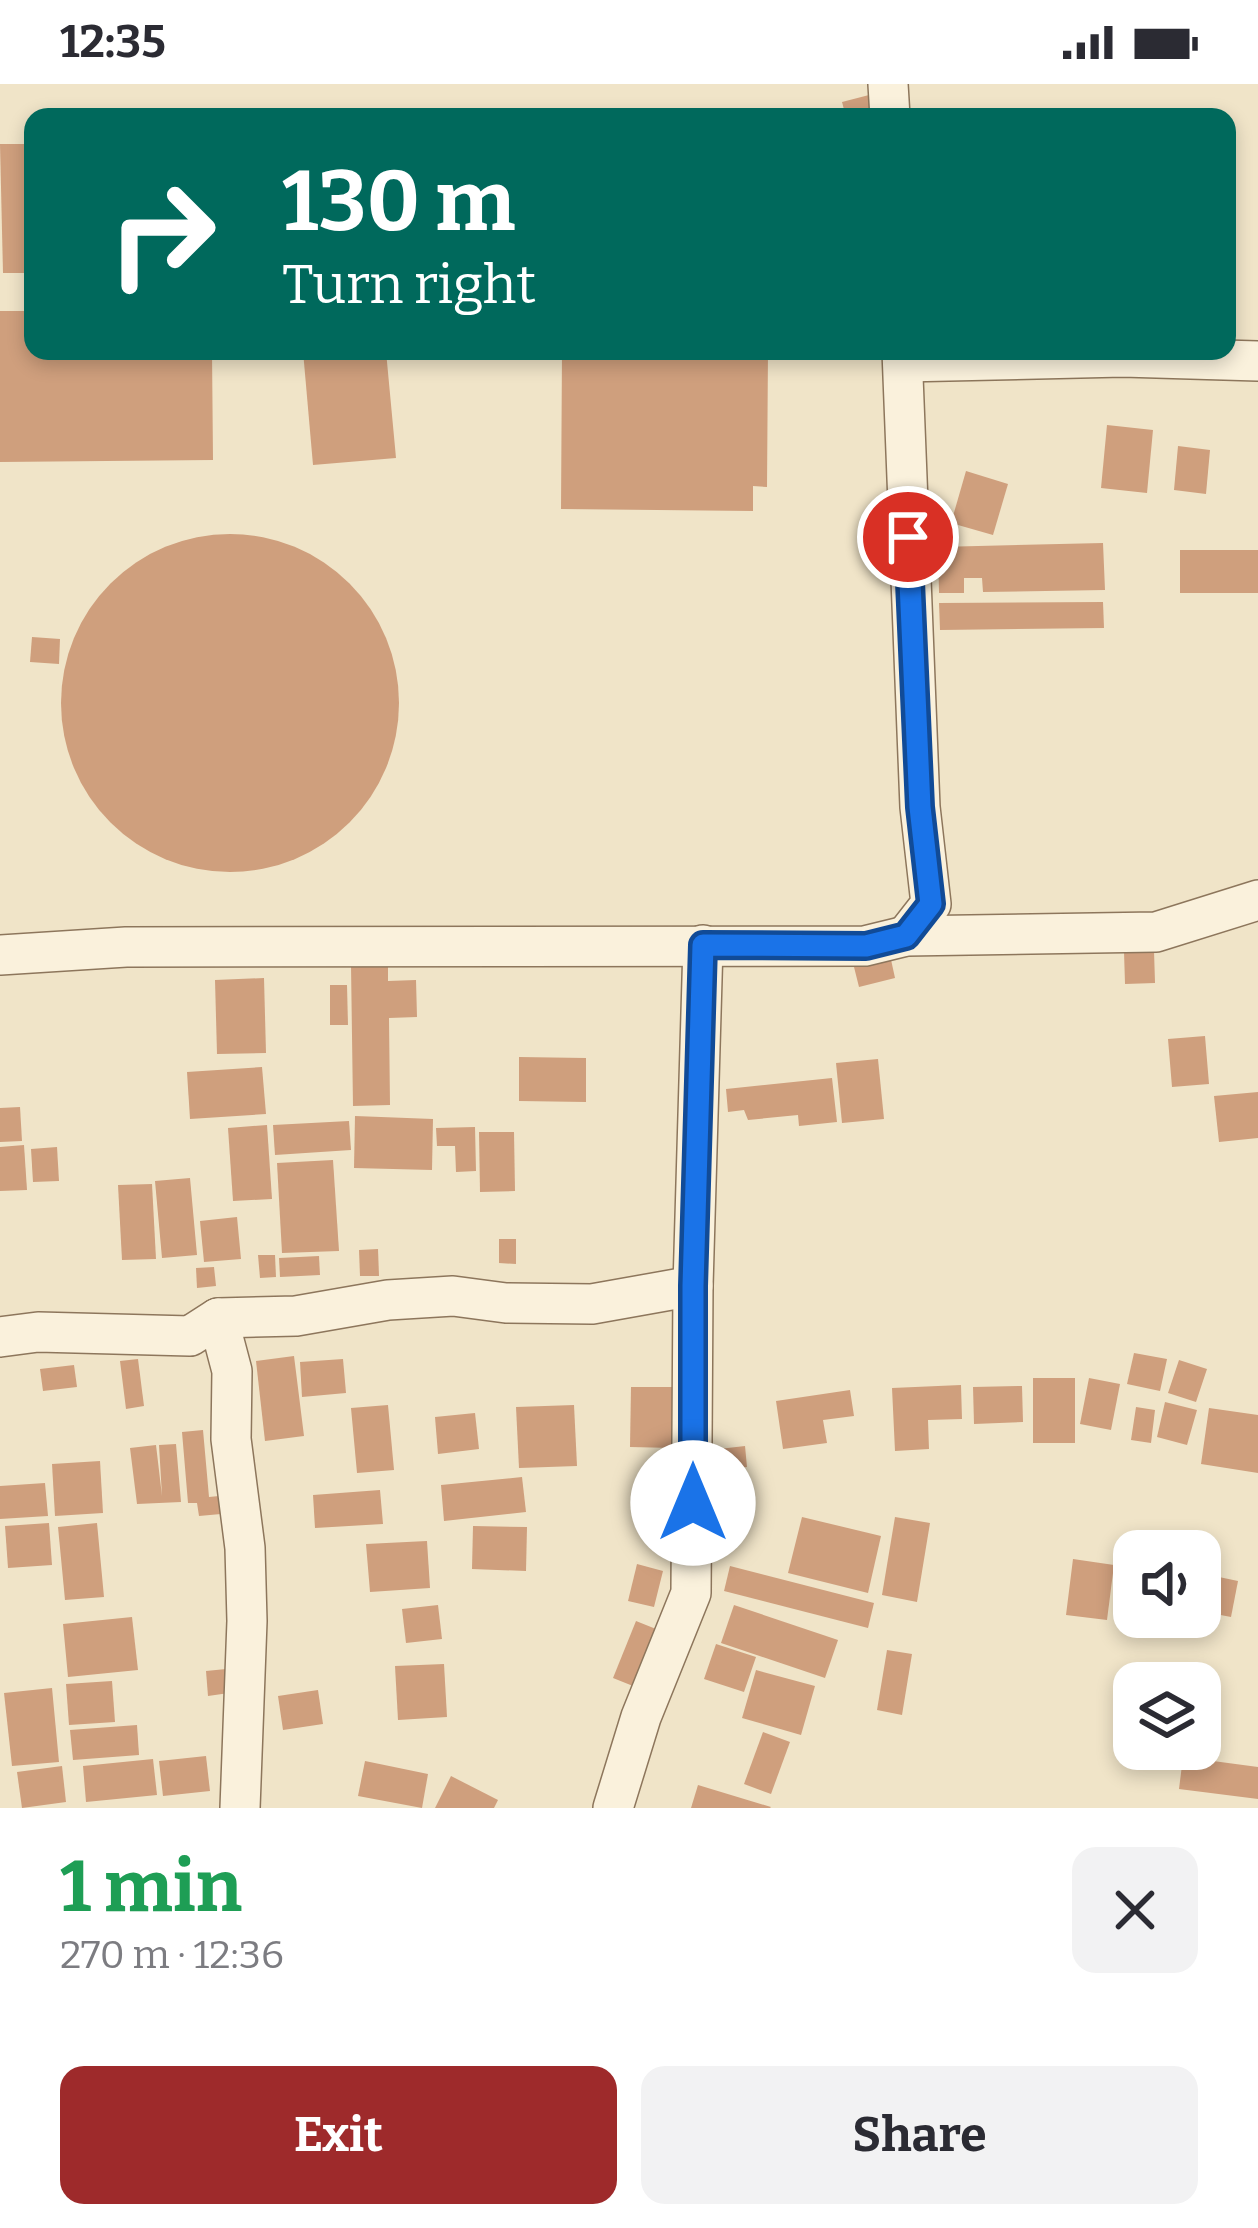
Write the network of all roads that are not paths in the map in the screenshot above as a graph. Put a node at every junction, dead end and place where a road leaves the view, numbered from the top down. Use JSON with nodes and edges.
{"nodes":[{"id":1,"x":902,"y":360,"type":"edge"},
{"id":2,"x":1213,"y":360,"type":"edge"},
{"id":3,"x":1258,"y":361,"type":"edge"},
{"id":4,"x":1258,"y":901,"type":"edge"},
{"id":5,"x":906,"y":936,"type":"junction"},
{"id":6,"x":703,"y":945,"type":"junction"},
{"id":7,"x":0,"y":955,"type":"edge"},
{"id":8,"x":693,"y":1286,"type":"junction"},
{"id":9,"x":218,"y":1318,"type":"junction"},
{"id":10,"x":0,"y":1337,"type":"edge"},
{"id":11,"x":240,"y":1808,"type":"edge"},
{"id":12,"x":613,"y":1808,"type":"edge"}],
"edges":[{"from":1,"to":5,"type":"street"},
{"from":2,"to":3,"type":"street"},
{"from":4,"to":5,"type":"street"},
{"from":5,"to":6,"type":"street"},
{"from":6,"to":7,"type":"street"},
{"from":6,"to":8,"type":"street"},
{"from":8,"to":9,"type":"street"},
{"from":8,"to":12,"type":"street"},
{"from":9,"to":10,"type":"street"},
{"from":9,"to":11,"type":"street"}]}
